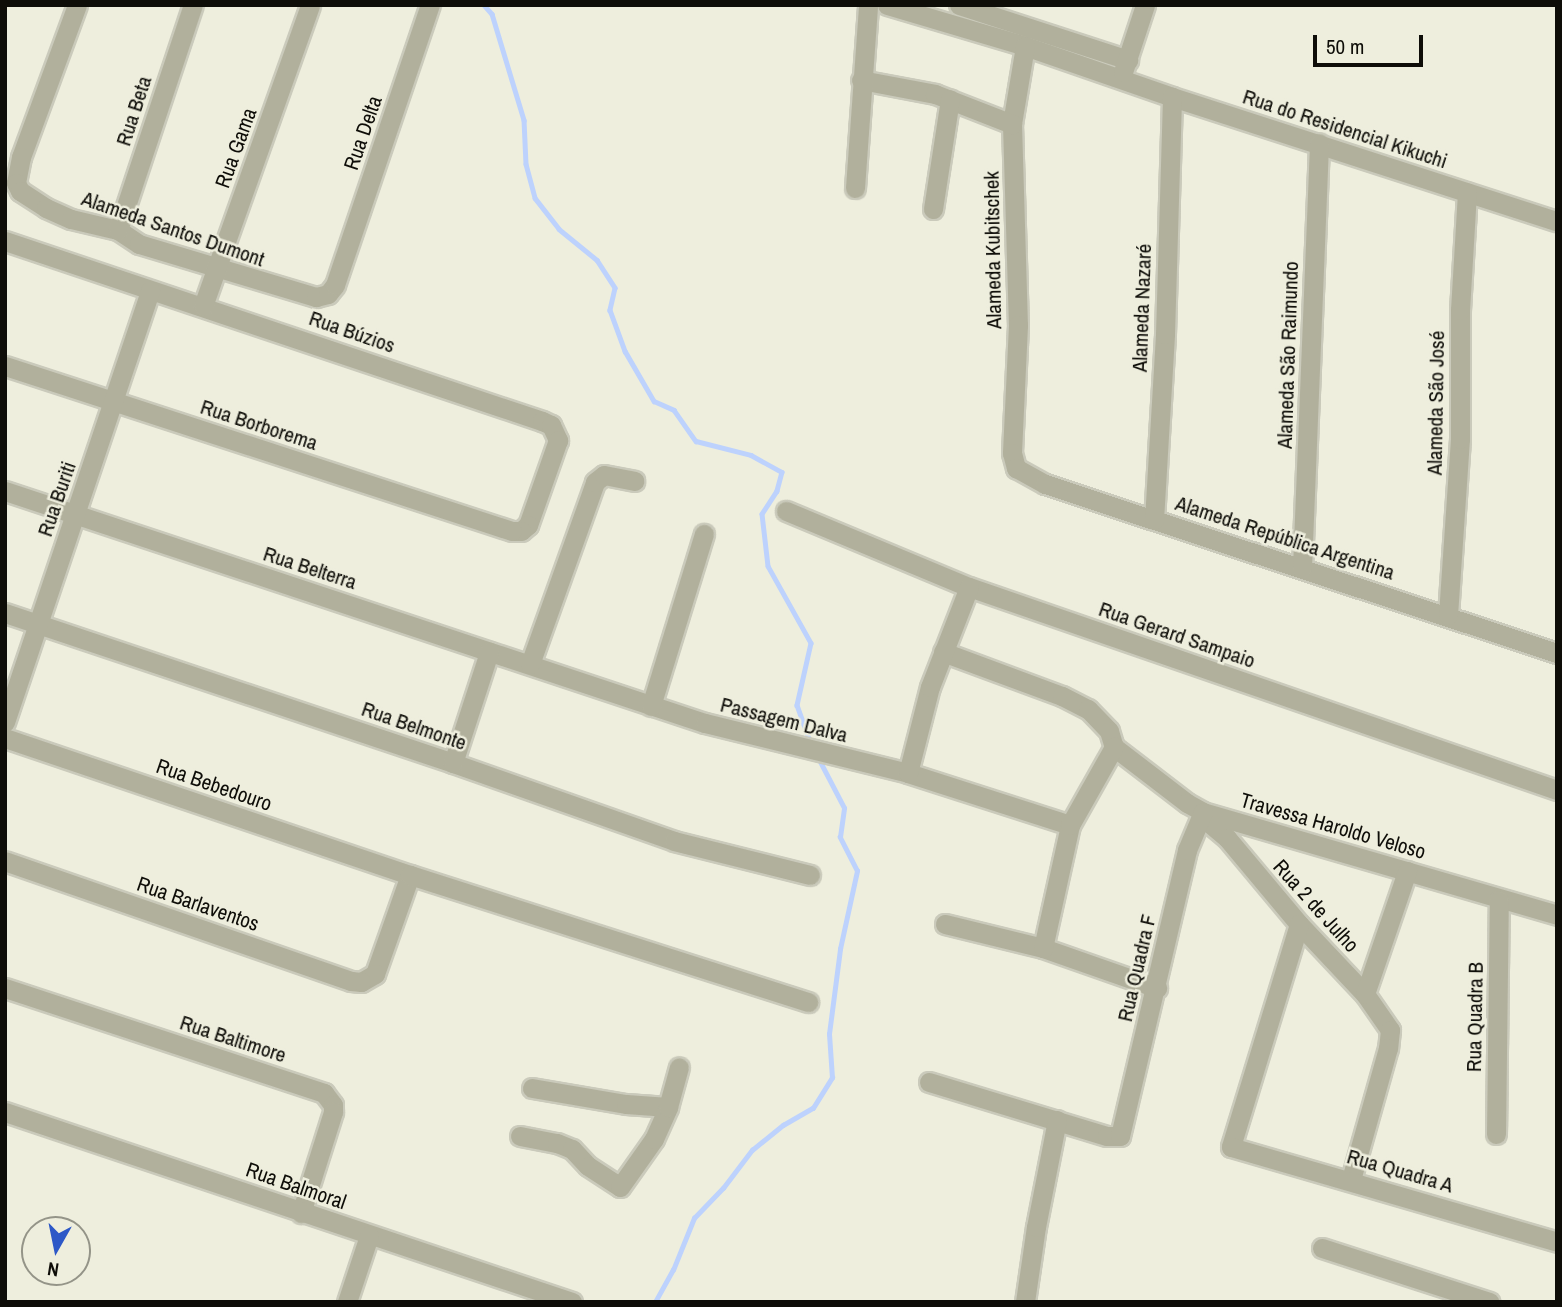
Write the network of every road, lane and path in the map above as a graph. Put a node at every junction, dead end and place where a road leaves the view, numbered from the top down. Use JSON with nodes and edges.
{"nodes":[{"id":1,"x":77,"y":5,"type":"edge"},
{"id":2,"x":193,"y":5,"type":"edge"},
{"id":3,"x":310,"y":5,"type":"edge"},
{"id":4,"x":430,"y":5,"type":"edge"},
{"id":5,"x":868,"y":5,"type":"edge"},
{"id":6,"x":887,"y":5,"type":"edge"},
{"id":7,"x":959,"y":5,"type":"edge"},
{"id":8,"x":1145,"y":5,"type":"edge"},
{"id":9,"x":1003,"y":11,"type":"edge"},
{"id":10,"x":1025,"y":46,"type":"junction"},
{"id":11,"x":1128,"y":60,"type":"junction"},
{"id":12,"x":1120,"y":79,"type":"junction"},
{"id":13,"x":861,"y":80,"type":"junction"},
{"id":14,"x":1172,"y":97,"type":"junction"},
{"id":15,"x":950,"y":99,"type":"junction"},
{"id":16,"x":1012,"y":124,"type":"junction"},
{"id":17,"x":1319,"y":143,"type":"junction"},
{"id":18,"x":855,"y":188,"type":"dead end"},
{"id":19,"x":1466,"y":192,"type":"junction"},
{"id":20,"x":933,"y":209,"type":"dead end"},
{"id":21,"x":1557,"y":221,"type":"edge"},
{"id":22,"x":118,"y":230,"type":"junction"},
{"id":23,"x":5,"y":241,"type":"edge"},
{"id":24,"x":216,"y":270,"type":"junction"},
{"id":25,"x":339,"y":274,"type":"joint"},
{"id":26,"x":150,"y":291,"type":"junction"},
{"id":27,"x":203,"y":306,"type":"junction"},
{"id":28,"x":5,"y":366,"type":"edge"},
{"id":29,"x":115,"y":402,"type":"junction"},
{"id":30,"x":1012,"y":453,"type":"joint"},
{"id":31,"x":625,"y":479,"type":"dead end"},
{"id":32,"x":5,"y":491,"type":"edge"},
{"id":33,"x":786,"y":511,"type":"dead end"},
{"id":34,"x":76,"y":514,"type":"junction"},
{"id":35,"x":1154,"y":520,"type":"junction"},
{"id":36,"x":499,"y":527,"type":"joint"},
{"id":37,"x":705,"y":534,"type":"dead end"},
{"id":38,"x":1302,"y":568,"type":"junction"},
{"id":39,"x":969,"y":587,"type":"junction"},
{"id":40,"x":5,"y":613,"type":"edge"},
{"id":41,"x":1448,"y":615,"type":"junction"},
{"id":42,"x":39,"y":624,"type":"junction"},
{"id":43,"x":489,"y":652,"type":"junction"},
{"id":44,"x":943,"y":652,"type":"junction"},
{"id":45,"x":1557,"y":653,"type":"edge"},
{"id":46,"x":530,"y":664,"type":"junction"},
{"id":47,"x":651,"y":706,"type":"junction"},
{"id":48,"x":5,"y":722,"type":"edge"},
{"id":49,"x":5,"y":738,"type":"edge"},
{"id":50,"x":1114,"y":747,"type":"junction"},
{"id":51,"x":453,"y":763,"type":"junction"},
{"id":52,"x":908,"y":773,"type":"junction"},
{"id":53,"x":1557,"y":790,"type":"edge"},
{"id":54,"x":1203,"y":814,"type":"junction"},
{"id":55,"x":1070,"y":825,"type":"junction"},
{"id":56,"x":5,"y":861,"type":"edge"},
{"id":57,"x":1407,"y":870,"type":"junction"},
{"id":58,"x":410,"y":875,"type":"junction"},
{"id":59,"x":810,"y":875,"type":"dead end"},
{"id":60,"x":1499,"y":900,"type":"junction"},
{"id":61,"x":1557,"y":915,"type":"edge"},
{"id":62,"x":945,"y":924,"type":"dead end"},
{"id":63,"x":1299,"y":924,"type":"junction"},
{"id":64,"x":1043,"y":948,"type":"junction"},
{"id":65,"x":5,"y":988,"type":"edge"},
{"id":66,"x":1157,"y":988,"type":"junction"},
{"id":67,"x":1365,"y":994,"type":"junction"},
{"id":68,"x":808,"y":1002,"type":"dead end"},
{"id":69,"x":679,"y":1067,"type":"dead end"},
{"id":70,"x":929,"y":1082,"type":"dead end"},
{"id":71,"x":531,"y":1088,"type":"dead end"},
{"id":72,"x":668,"y":1107,"type":"junction"},
{"id":73,"x":5,"y":1112,"type":"edge"},
{"id":74,"x":1056,"y":1120,"type":"junction"},
{"id":75,"x":1496,"y":1134,"type":"dead end"},
{"id":76,"x":520,"y":1136,"type":"dead end"},
{"id":77,"x":1351,"y":1180,"type":"junction"},
{"id":78,"x":301,"y":1213,"type":"junction"},
{"id":79,"x":369,"y":1236,"type":"junction"},
{"id":80,"x":1557,"y":1242,"type":"edge"},
{"id":81,"x":1322,"y":1248,"type":"dead end"},
{"id":82,"x":347,"y":1302,"type":"edge"},
{"id":83,"x":572,"y":1302,"type":"edge"},
{"id":84,"x":1025,"y":1302,"type":"edge"},
{"id":85,"x":1489,"y":1302,"type":"edge"}],
"edges":[{"from":1,"to":22,"type":"street","name":"Alameda Santos Dumont"},
{"from":2,"to":22,"type":"street","name":"Rua Beta"},
{"from":3,"to":24,"type":"street","name":"Rua Gama"},
{"from":4,"to":25,"type":"street","name":"Rua Delta"},
{"from":5,"to":13,"type":"street"},
{"from":6,"to":10,"type":"street","name":"Rua do Residencial Kikuchi"},
{"from":7,"to":9,"type":"street"},
{"from":8,"to":11,"type":"street"},
{"from":9,"to":11,"type":"street"},
{"from":10,"to":12,"type":"street","name":"Rua do Residencial Kikuchi"},
{"from":10,"to":16,"type":"street","name":"Alameda Kubitschek"},
{"from":11,"to":12,"type":"street"},
{"from":12,"to":14,"type":"street","name":"Rua do Residencial Kikuchi"},
{"from":13,"to":15,"type":"street"},
{"from":13,"to":18,"type":"street"},
{"from":14,"to":17,"type":"street","name":"Rua do Residencial Kikuchi"},
{"from":14,"to":35,"type":"street","name":"Alameda Nazaré"},
{"from":15,"to":16,"type":"street"},
{"from":15,"to":20,"type":"street"},
{"from":16,"to":30,"type":"street","name":"Alameda Kubitschek"},
{"from":17,"to":19,"type":"street","name":"Rua do Residencial Kikuchi"},
{"from":17,"to":38,"type":"street","name":"Alameda São Raimundo"},
{"from":19,"to":21,"type":"street","name":"Rua do Residencial Kikuchi"},
{"from":19,"to":41,"type":"street","name":"Alameda São José"},
{"from":22,"to":24,"type":"street","name":"Alameda Santos Dumont"},
{"from":23,"to":26,"type":"street","name":"Rua Búzios"},
{"from":24,"to":25,"type":"street","name":"Alameda Santos Dumont"},
{"from":24,"to":27,"type":"street","name":"Rua Gama"},
{"from":26,"to":27,"type":"street","name":"Rua Búzios"},
{"from":26,"to":29,"type":"street","name":"Rua Buriti"},
{"from":27,"to":36,"type":"street","name":"Rua Búzios"},
{"from":28,"to":29,"type":"street","name":"Rua Borborema"},
{"from":29,"to":34,"type":"street","name":"Rua Buriti"},
{"from":29,"to":36,"type":"street","name":"Rua Borborema"},
{"from":30,"to":35,"type":"street","name":"Alameda República Argentina"},
{"from":31,"to":46,"type":"street"},
{"from":32,"to":34,"type":"street","name":"Rua Belterra"},
{"from":33,"to":39,"type":"street","name":"Rua Gerard Sampaio"},
{"from":34,"to":42,"type":"street","name":"Rua Buriti"},
{"from":34,"to":43,"type":"street","name":"Rua Belterra"},
{"from":35,"to":38,"type":"street","name":"Alameda República Argentina"},
{"from":37,"to":47,"type":"street"},
{"from":38,"to":41,"type":"street","name":"Alameda República Argentina"},
{"from":39,"to":44,"type":"street"},
{"from":39,"to":53,"type":"street","name":"Rua Gerard Sampaio"},
{"from":40,"to":42,"type":"street","name":"Rua Belmonte"},
{"from":41,"to":45,"type":"street","name":"Alameda República Argentina"},
{"from":42,"to":48,"type":"street","name":"Rua Buriti"},
{"from":42,"to":51,"type":"street","name":"Rua Belmonte"},
{"from":43,"to":46,"type":"street","name":"Passagem Dalva"},
{"from":43,"to":51,"type":"street"},
{"from":44,"to":50,"type":"street"},
{"from":44,"to":52,"type":"street"},
{"from":46,"to":47,"type":"street","name":"Passagem Dalva"},
{"from":47,"to":52,"type":"street","name":"Passagem Dalva"},
{"from":49,"to":58,"type":"street","name":"Rua Bebedouro"},
{"from":50,"to":54,"type":"street","name":"Travessa Haroldo Veloso"},
{"from":50,"to":55,"type":"street"},
{"from":51,"to":59,"type":"street","name":"Rua Belmonte"},
{"from":52,"to":55,"type":"street","name":"Passagem Dalva"},
{"from":54,"to":57,"type":"street","name":"Travessa Haroldo Veloso"},
{"from":54,"to":63,"type":"street","name":"Rua 2 de Julho"},
{"from":54,"to":66,"type":"street","name":"Rua Quadra F"},
{"from":55,"to":64,"type":"street"},
{"from":56,"to":58,"type":"street","name":"Rua Barlaventos"},
{"from":57,"to":60,"type":"street","name":"Travessa Haroldo Veloso"},
{"from":57,"to":67,"type":"street"},
{"from":58,"to":68,"type":"street","name":"Rua Bebedouro"},
{"from":60,"to":61,"type":"street","name":"Travessa Haroldo Veloso"},
{"from":60,"to":75,"type":"street","name":"Rua Quadra B"},
{"from":62,"to":64,"type":"street"},
{"from":63,"to":67,"type":"street","name":"Rua 2 de Julho"},
{"from":63,"to":77,"type":"street","name":"Rua Quadra A"},
{"from":64,"to":66,"type":"street"},
{"from":65,"to":78,"type":"street","name":"Rua Baltimore"},
{"from":66,"to":74,"type":"street","name":"Rua Quadra F"},
{"from":67,"to":77,"type":"street","name":"Rua 2 de Julho"},
{"from":69,"to":72,"type":"street"},
{"from":70,"to":74,"type":"street"},
{"from":71,"to":72,"type":"street"},
{"from":72,"to":76,"type":"street"},
{"from":73,"to":78,"type":"street","name":"Rua Balmoral"},
{"from":74,"to":84,"type":"street"},
{"from":77,"to":80,"type":"street","name":"Rua Quadra A"},
{"from":78,"to":79,"type":"street","name":"Rua Balmoral"},
{"from":79,"to":82,"type":"street"},
{"from":79,"to":83,"type":"street","name":"Rua Balmoral"},
{"from":81,"to":85,"type":"street"}]}
